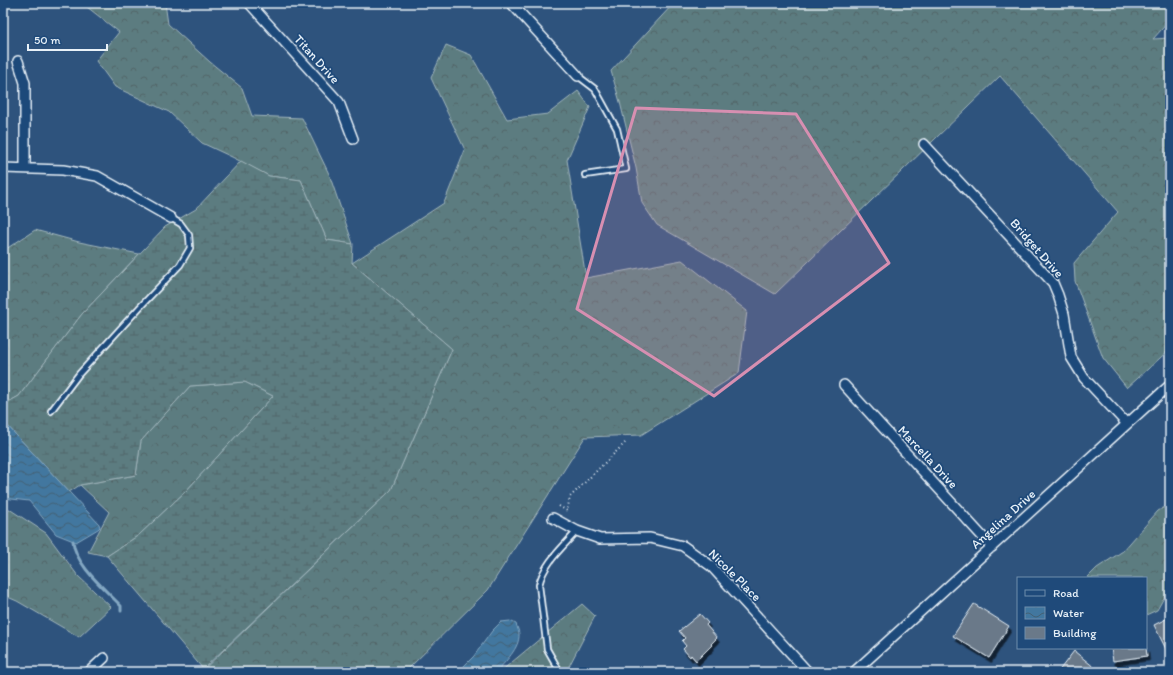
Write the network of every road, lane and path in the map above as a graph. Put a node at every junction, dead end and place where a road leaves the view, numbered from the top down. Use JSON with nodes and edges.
{"nodes":[{"id":1,"x":249,"y":3,"type":"edge"},
{"id":2,"x":511,"y":3,"type":"edge"},
{"id":3,"x":18,"y":61,"type":"dead end"},
{"id":4,"x":578,"y":76,"type":"joint"},
{"id":5,"x":353,"y":139,"type":"dead end"},
{"id":6,"x":924,"y":144,"type":"dead end"},
{"id":7,"x":3,"y":168,"type":"edge"},
{"id":8,"x":25,"y":168,"type":"junction"},
{"id":9,"x":585,"y":175,"type":"dead end"},
{"id":10,"x":171,"y":218,"type":"joint"},
{"id":11,"x":844,"y":385,"type":"dead end"},
{"id":12,"x":1170,"y":385,"type":"edge"},
{"id":13,"x":51,"y":411,"type":"dead end"},
{"id":14,"x":1127,"y":424,"type":"junction"},
{"id":15,"x":626,"y":442,"type":"dead end"},
{"id":16,"x":559,"y":506,"type":"dead end"},
{"id":17,"x":552,"y":518,"type":"dead end"},
{"id":18,"x":577,"y":531,"type":"junction"},
{"id":19,"x":992,"y":547,"type":"junction"},
{"id":20,"x":104,"y":658,"type":"dead end"},
{"id":21,"x":89,"y":672,"type":"edge"},
{"id":22,"x":560,"y":672,"type":"edge"},
{"id":23,"x":808,"y":672,"type":"edge"},
{"id":24,"x":854,"y":672,"type":"edge"}],
"edges":[{"from":1,"to":5,"type":"street","name":"Titan Drive"},
{"from":2,"to":4,"type":"street"},
{"from":3,"to":8,"type":"street"},
{"from":4,"to":9,"type":"lane"},
{"from":6,"to":14,"type":"street","name":"Bridget Drive"},
{"from":7,"to":8,"type":"street"},
{"from":8,"to":10,"type":"street"},
{"from":10,"to":13,"type":"lane"},
{"from":11,"to":19,"type":"street","name":"Marcella Drive"},
{"from":12,"to":14,"type":"street","name":"Angelina Drive"},
{"from":14,"to":19,"type":"street","name":"Angelina Drive"},
{"from":15,"to":16,"type":"path"},
{"from":17,"to":18,"type":"street","name":"Nicole Place"},
{"from":18,"to":22,"type":"lane"},
{"from":18,"to":23,"type":"street","name":"Nicole Place"},
{"from":19,"to":24,"type":"street","name":"Angelina Drive"},
{"from":20,"to":21,"type":"street"}]}
